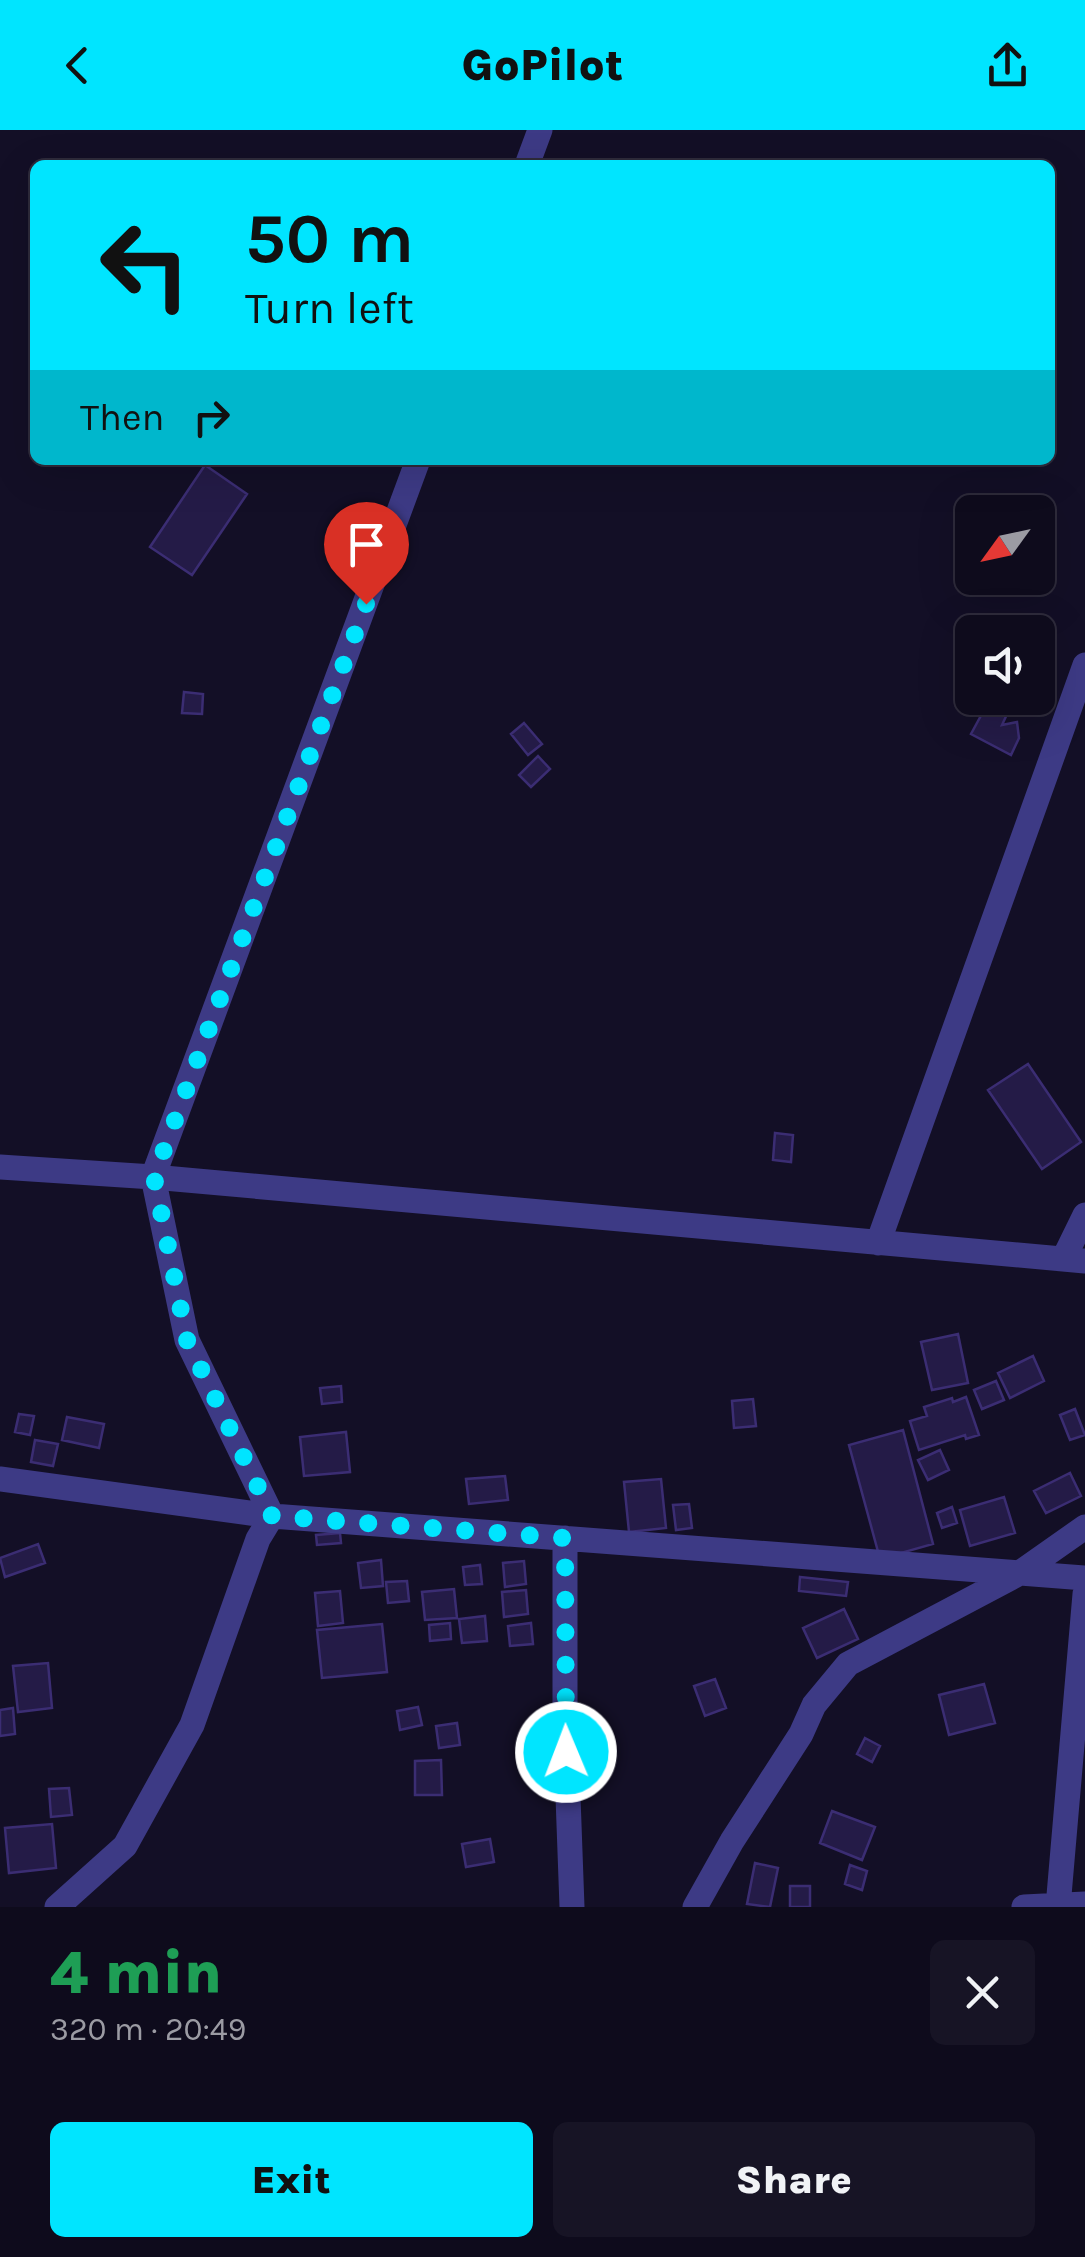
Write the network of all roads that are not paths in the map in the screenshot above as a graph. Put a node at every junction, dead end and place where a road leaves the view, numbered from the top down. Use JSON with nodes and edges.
{"nodes":[{"id":1,"x":540,"y":130,"type":"edge"},
{"id":2,"x":530,"y":160,"type":"edge"},
{"id":3,"x":416,"y":465,"type":"edge"},
{"id":4,"x":1085,"y":665,"type":"edge"},
{"id":5,"x":0,"y":1166,"type":"edge"},
{"id":6,"x":154,"y":1177,"type":"junction"},
{"id":7,"x":1085,"y":1215,"type":"edge"},
{"id":8,"x":878,"y":1244,"type":"junction"},
{"id":9,"x":1075,"y":1260,"type":"edge"},
{"id":10,"x":0,"y":1479,"type":"edge"},
{"id":11,"x":272,"y":1516,"type":"junction"},
{"id":12,"x":1085,"y":1527,"type":"edge"},
{"id":13,"x":565,"y":1538,"type":"junction"},
{"id":14,"x":1018,"y":1574,"type":"junction"},
{"id":15,"x":1085,"y":1578,"type":"edge"},
{"id":16,"x":1085,"y":1594,"type":"edge"},
{"id":17,"x":1085,"y":1904,"type":"edge"},
{"id":18,"x":1058,"y":1906,"type":"edge"},
{"id":19,"x":58,"y":1907,"type":"edge"},
{"id":20,"x":572,"y":1907,"type":"edge"},
{"id":21,"x":696,"y":1907,"type":"edge"},
{"id":22,"x":1024,"y":1907,"type":"edge"}],
"edges":[{"from":1,"to":2,"type":"street"},
{"from":3,"to":6,"type":"street"},
{"from":4,"to":8,"type":"street"},
{"from":5,"to":6,"type":"street"},
{"from":6,"to":8,"type":"street"},
{"from":6,"to":11,"type":"street"},
{"from":7,"to":9,"type":"street"},
{"from":8,"to":9,"type":"street"},
{"from":10,"to":11,"type":"street"},
{"from":11,"to":13,"type":"street"},
{"from":11,"to":19,"type":"street"},
{"from":12,"to":14,"type":"street"},
{"from":13,"to":14,"type":"street"},
{"from":13,"to":20,"type":"street"},
{"from":14,"to":15,"type":"street"},
{"from":14,"to":21,"type":"street"},
{"from":16,"to":18,"type":"street"},
{"from":17,"to":18,"type":"street"},
{"from":18,"to":22,"type":"street"}]}
